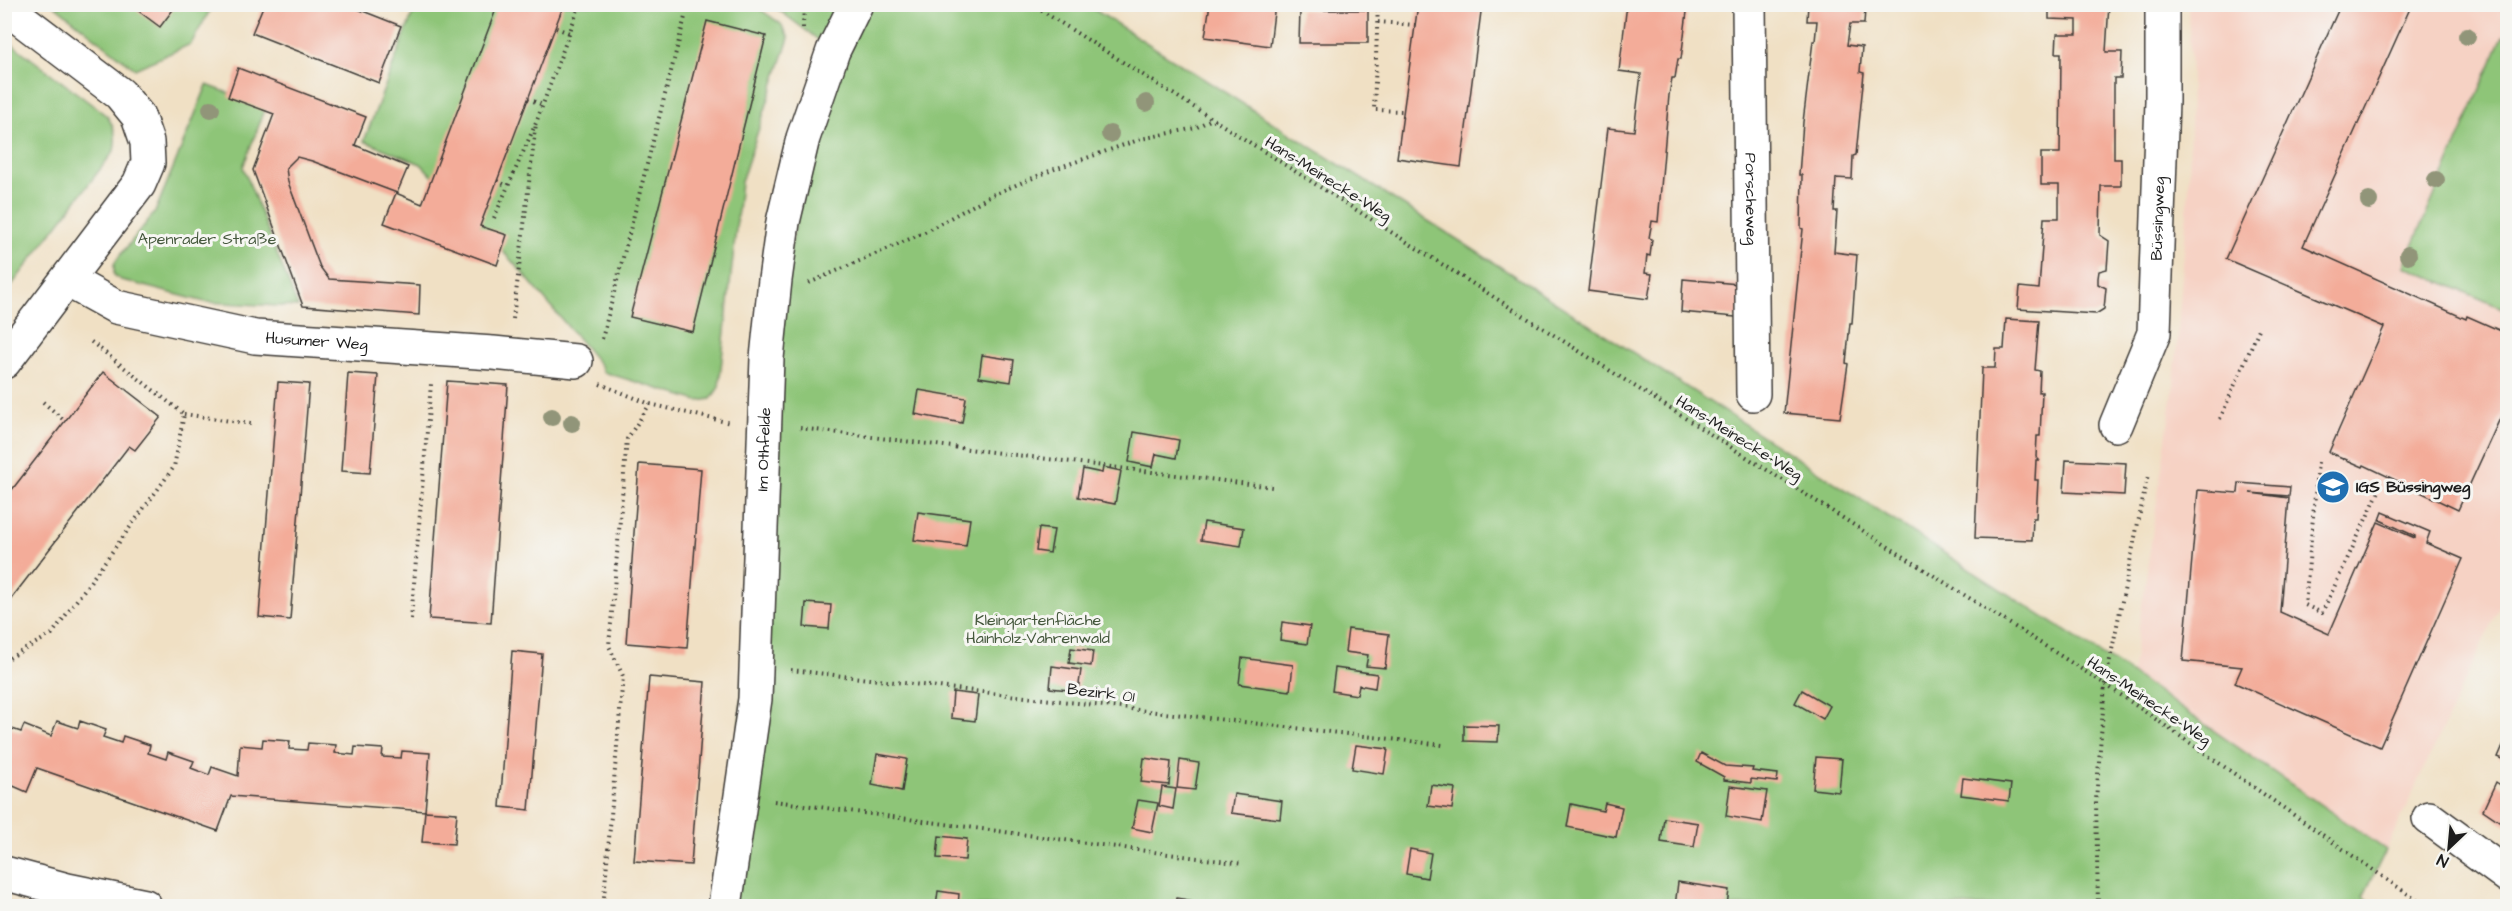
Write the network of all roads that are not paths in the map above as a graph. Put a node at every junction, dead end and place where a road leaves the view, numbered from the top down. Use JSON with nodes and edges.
{"nodes":[{"id":1,"x":856,"y":4,"type":"edge"},
{"id":2,"x":1749,"y":4,"type":"edge"},
{"id":3,"x":2162,"y":4,"type":"edge"},
{"id":4,"x":4,"y":6,"type":"edge"},
{"id":5,"x":67,"y":280,"type":"junction"},
{"id":6,"x":588,"y":353,"type":"road end"},
{"id":7,"x":4,"y":362,"type":"edge"},
{"id":8,"x":1753,"y":394,"type":"dead end"},
{"id":9,"x":2116,"y":425,"type":"dead end"},
{"id":10,"x":2429,"y":818,"type":"dead end"},
{"id":11,"x":4,"y":873,"type":"edge"},
{"id":12,"x":2508,"y":876,"type":"edge"},
{"id":13,"x":145,"y":906,"type":"edge"},
{"id":14,"x":726,"y":906,"type":"edge"}],
"edges":[{"from":1,"to":14,"type":"street","name":"Im Othfelde"},
{"from":2,"to":8,"type":"street","name":"Porscheweg"},
{"from":3,"to":9,"type":"street","name":"Büssingweg"},
{"from":4,"to":5,"type":"street"},
{"from":5,"to":6,"type":"street","name":"Husumer Weg"},
{"from":5,"to":7,"type":"street"},
{"from":10,"to":12,"type":"street"},
{"from":11,"to":13,"type":"street"}]}
